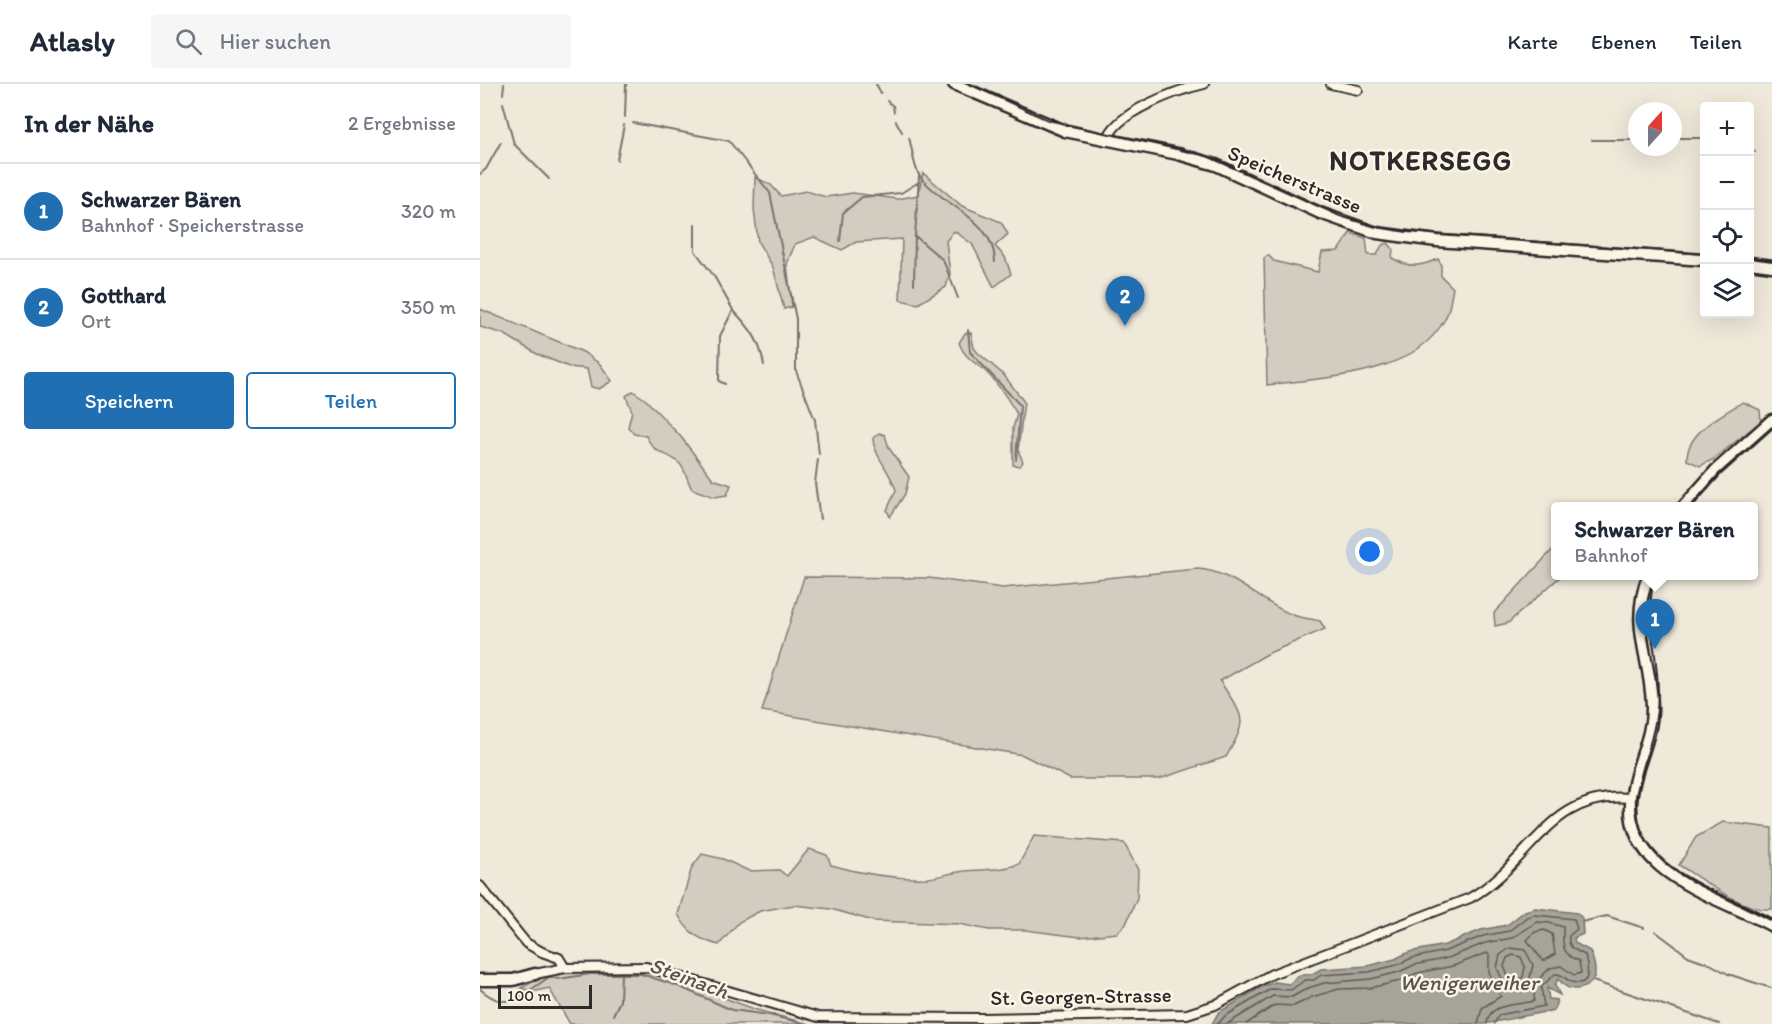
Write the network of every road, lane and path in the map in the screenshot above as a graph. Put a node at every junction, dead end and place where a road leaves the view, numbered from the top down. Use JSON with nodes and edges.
{"nodes":[{"id":1,"x":954,"y":84,"type":"edge"},
{"id":2,"x":1204,"y":84,"type":"edge"},
{"id":3,"x":1331,"y":84,"type":"edge"},
{"id":4,"x":1358,"y":90,"type":"dead end"},
{"id":5,"x":1107,"y":141,"type":"junction"},
{"id":6,"x":1700,"y":260,"type":"edge"},
{"id":7,"x":1754,"y":264,"type":"edge"},
{"id":8,"x":1772,"y":266,"type":"edge"},
{"id":9,"x":1772,"y":420,"type":"edge"},
{"id":10,"x":1688,"y":502,"type":"edge"},
{"id":11,"x":1647,"y":580,"type":"edge"},
{"id":12,"x":1631,"y":798,"type":"junction"},
{"id":13,"x":480,"y":886,"type":"edge"},
{"id":14,"x":1772,"y":926,"type":"edge"},
{"id":15,"x":565,"y":968,"type":"junction"},
{"id":16,"x":535,"y":974,"type":"joint"},
{"id":17,"x":480,"y":980,"type":"edge"}],
"edges":[{"from":1,"to":5,"type":"main road","name":"Speicherstrasse"},
{"from":2,"to":5,"type":"street"},
{"from":3,"to":4,"type":"street"},
{"from":5,"to":6,"type":"main road","name":"Speicherstrasse"},
{"from":7,"to":8,"type":"main road"},
{"from":9,"to":10,"type":"main road"},
{"from":11,"to":12,"type":"main road"},
{"from":12,"to":14,"type":"main road"},
{"from":12,"to":15,"type":"street","name":"St. Georgen-Strasse"},
{"from":13,"to":15,"type":"street"},
{"from":15,"to":16,"type":"street","name":"St. Georgen-Strasse"},
{"from":16,"to":17,"type":"main road","name":"St. Georgen-Strasse"}]}
